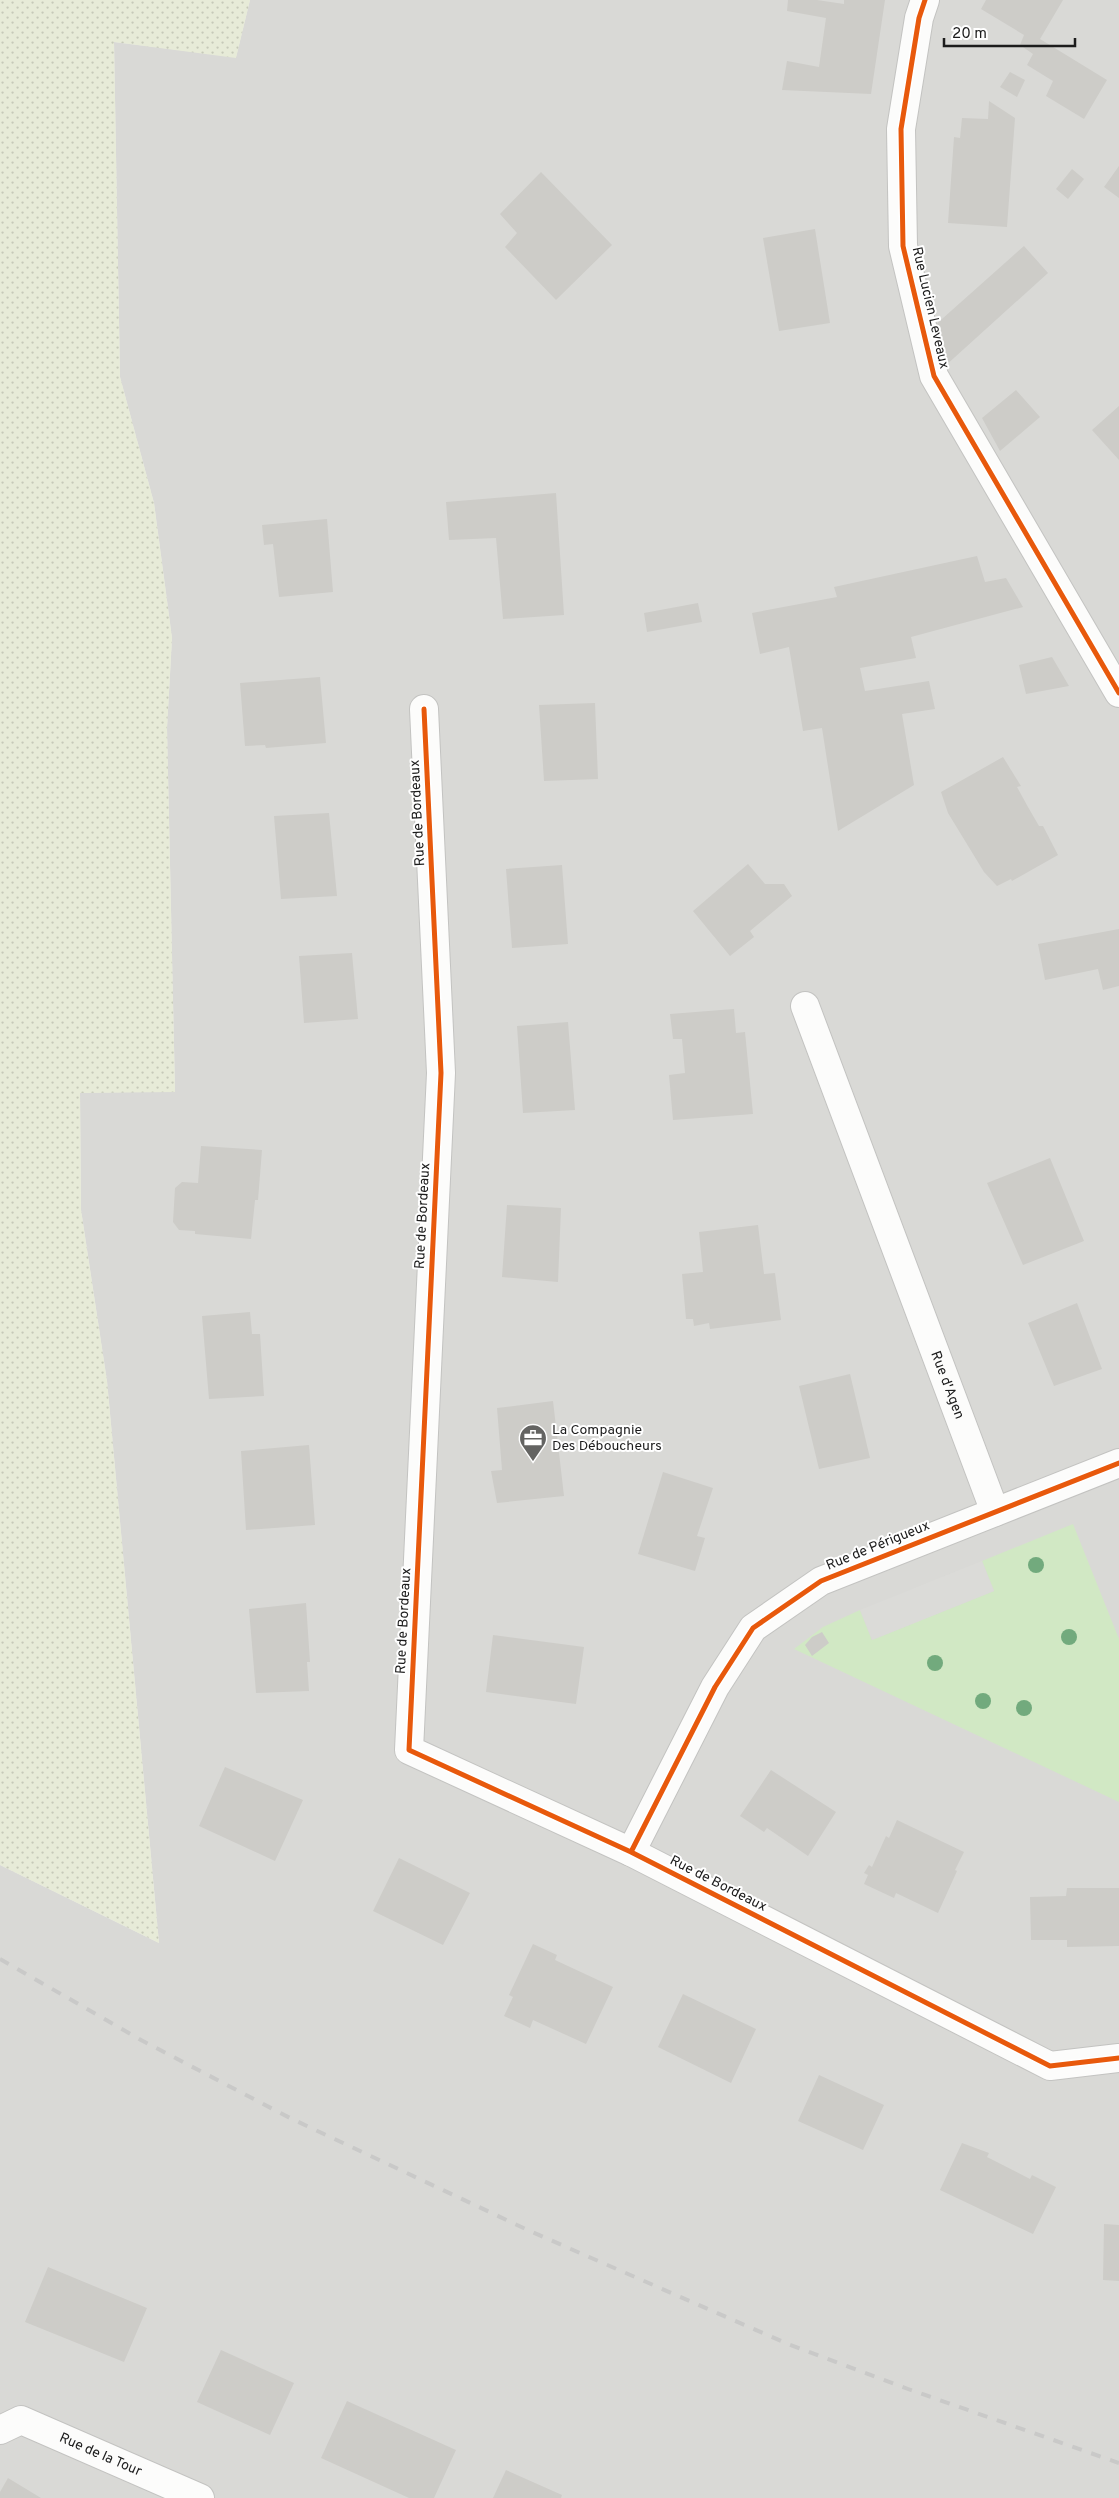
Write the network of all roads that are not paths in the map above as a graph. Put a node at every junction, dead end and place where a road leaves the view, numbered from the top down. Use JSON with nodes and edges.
{"nodes":[{"id":1,"x":926,"y":0,"type":"edge"},
{"id":2,"x":1119,"y":693,"type":"edge"},
{"id":3,"x":424,"y":709,"type":"dead end"},
{"id":4,"x":805,"y":1006,"type":"dead end"},
{"id":5,"x":1119,"y":1463,"type":"edge"},
{"id":6,"x":995,"y":1512,"type":"junction"},
{"id":7,"x":632,"y":1852,"type":"junction"},
{"id":8,"x":1119,"y":2058,"type":"edge"},
{"id":9,"x":0,"y":2430,"type":"edge"},
{"id":10,"x":200,"y":2498,"type":"edge"}],
"edges":[{"from":1,"to":2,"type":"street","name":"Rue Lucien Leveaux"},
{"from":3,"to":7,"type":"street","name":"Rue de Bordeaux"},
{"from":4,"to":6,"type":"street","name":"Rue d'Agen"},
{"from":5,"to":6,"type":"street","name":"Rue de Périgueux"},
{"from":6,"to":7,"type":"street","name":"Rue de Périgueux"},
{"from":7,"to":8,"type":"street","name":"Rue de Bordeaux"},
{"from":9,"to":10,"type":"street","name":"Rue de la Tour"}]}
